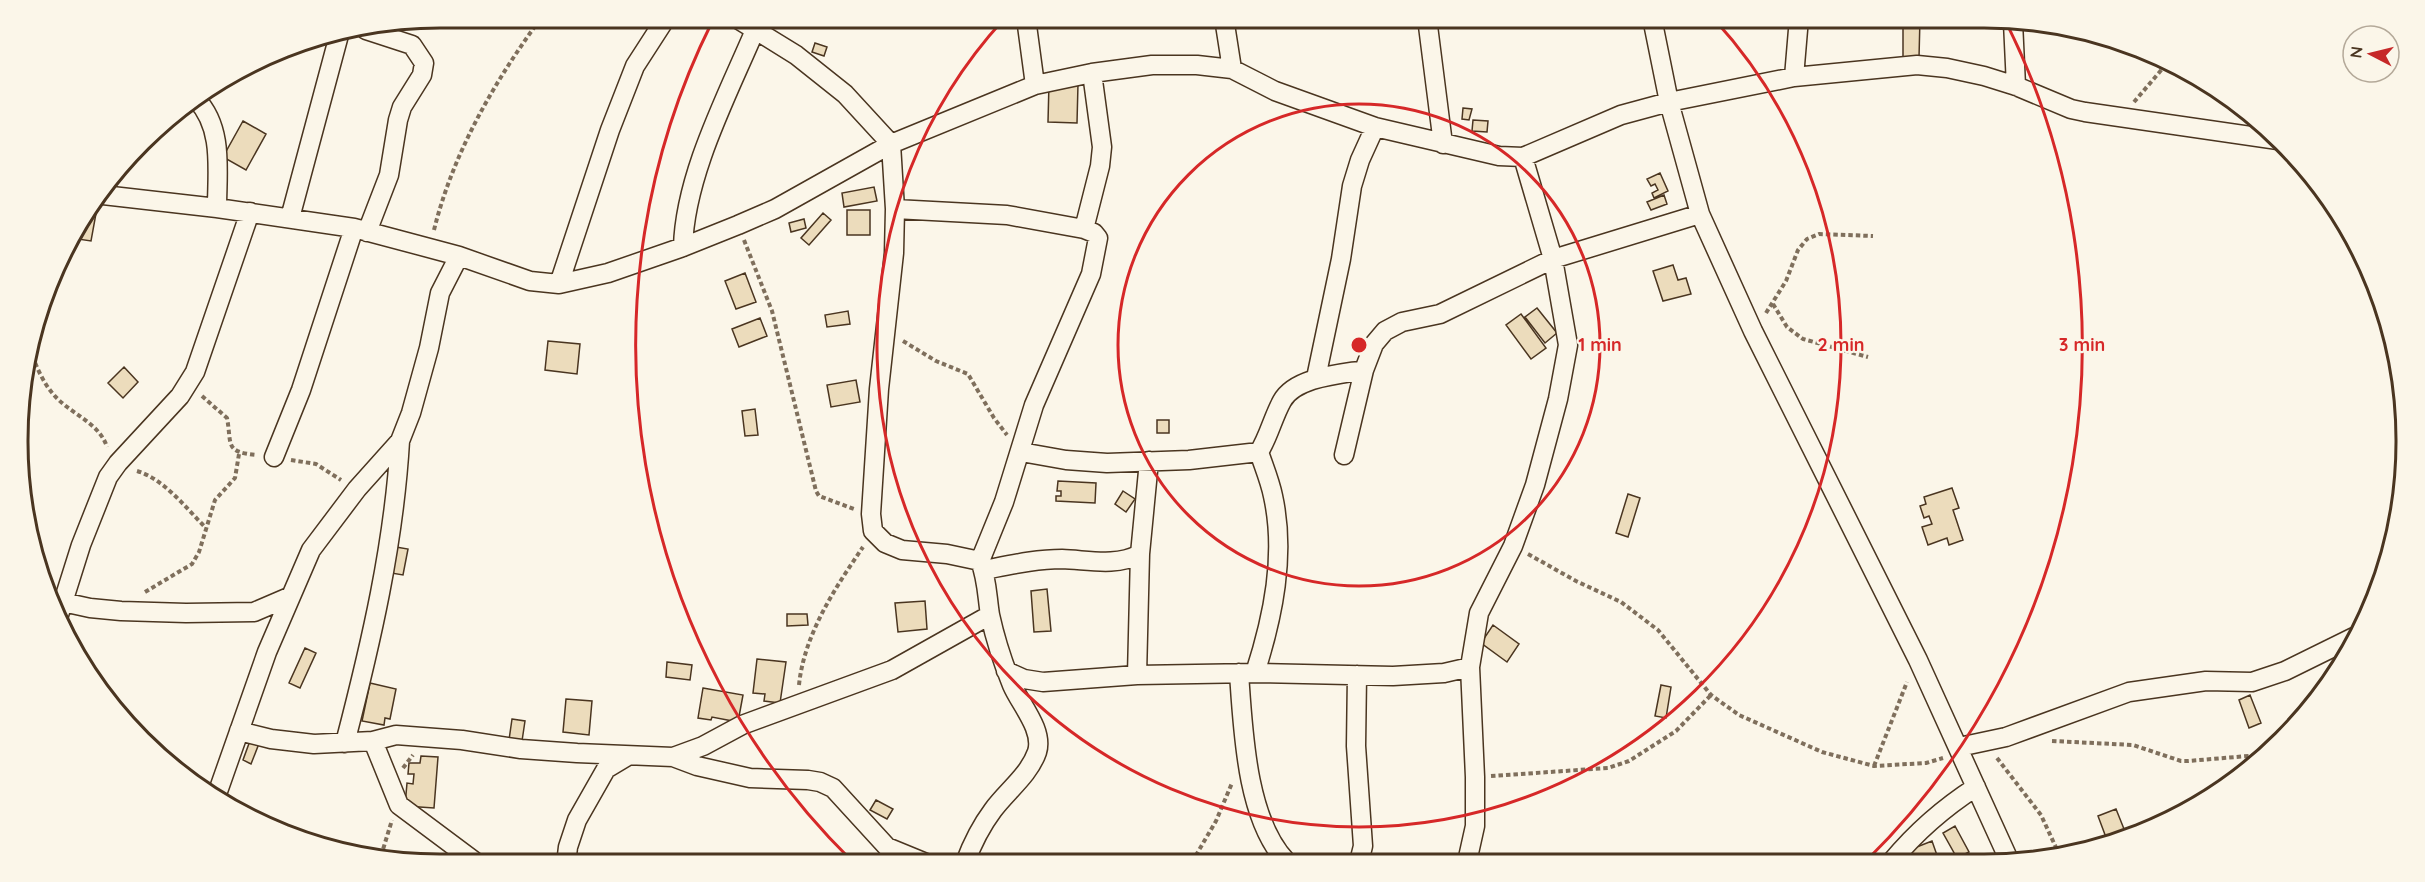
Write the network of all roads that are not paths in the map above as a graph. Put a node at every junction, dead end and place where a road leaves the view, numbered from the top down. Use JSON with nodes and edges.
{"nodes":[{"id":1,"x":660,"y":28,"type":"edge"},
{"id":2,"x":752,"y":28,"type":"edge"},
{"id":3,"x":1027,"y":28,"type":"edge"},
{"id":4,"x":1226,"y":28,"type":"edge"},
{"id":5,"x":1428,"y":28,"type":"edge"},
{"id":6,"x":1654,"y":28,"type":"edge"},
{"id":7,"x":1798,"y":28,"type":"edge"},
{"id":8,"x":2013,"y":29,"type":"edge"},
{"id":9,"x":755,"y":30,"type":"junction"},
{"id":10,"x":377,"y":34,"type":"edge"},
{"id":11,"x":337,"y":42,"type":"edge"},
{"id":12,"x":1232,"y":69,"type":"junction"},
{"id":13,"x":1092,"y":73,"type":"junction"},
{"id":14,"x":1794,"y":78,"type":"junction"},
{"id":15,"x":1035,"y":85,"type":"junction"},
{"id":16,"x":2016,"y":86,"type":"junction"},
{"id":17,"x":1669,"y":102,"type":"junction"},
{"id":18,"x":202,"y":105,"type":"edge"},
{"id":19,"x":1376,"y":128,"type":"junction"},
{"id":20,"x":2264,"y":138,"type":"edge"},
{"id":21,"x":891,"y":144,"type":"junction"},
{"id":22,"x":1443,"y":144,"type":"junction"},
{"id":23,"x":1523,"y":157,"type":"junction"},
{"id":24,"x":110,"y":196,"type":"edge"},
{"id":25,"x":217,"y":208,"type":"junction"},
{"id":26,"x":895,"y":209,"type":"junction"},
{"id":27,"x":250,"y":212,"type":"junction"},
{"id":28,"x":1700,"y":214,"type":"junction"},
{"id":29,"x":290,"y":218,"type":"junction"},
{"id":30,"x":1084,"y":229,"type":"junction"},
{"id":31,"x":360,"y":230,"type":"junction"},
{"id":32,"x":683,"y":248,"type":"junction"},
{"id":33,"x":459,"y":256,"type":"junction"},
{"id":34,"x":1553,"y":259,"type":"junction"},
{"id":35,"x":559,"y":284,"type":"junction"},
{"id":36,"x":1364,"y":370,"type":"junction"},
{"id":37,"x":1317,"y":378,"type":"junction"},
{"id":38,"x":400,"y":441,"type":"junction"},
{"id":39,"x":1021,"y":452,"type":"junction"},
{"id":40,"x":1259,"y":452,"type":"junction"},
{"id":41,"x":1344,"y":455,"type":"dead end"},
{"id":42,"x":274,"y":457,"type":"dead end"},
{"id":43,"x":1149,"y":461,"type":"junction"},
{"id":44,"x":1140,"y":554,"type":"junction"},
{"id":45,"x":982,"y":565,"type":"junction"},
{"id":46,"x":289,"y":597,"type":"junction"},
{"id":47,"x":60,"y":599,"type":"edge"},
{"id":48,"x":64,"y":607,"type":"edge"},
{"id":49,"x":254,"y":612,"type":"junction"},
{"id":50,"x":990,"y":615,"type":"junction"},
{"id":51,"x":279,"y":623,"type":"junction"},
{"id":52,"x":2344,"y":642,"type":"edge"},
{"id":53,"x":1470,"y":667,"type":"junction"},
{"id":54,"x":1006,"y":671,"type":"junction"},
{"id":55,"x":1247,"y":673,"type":"junction"},
{"id":56,"x":1137,"y":675,"type":"junction"},
{"id":57,"x":1357,"y":675,"type":"junction"},
{"id":58,"x":239,"y":731,"type":"junction"},
{"id":59,"x":373,"y":741,"type":"junction"},
{"id":60,"x":345,"y":743,"type":"junction"},
{"id":61,"x":1960,"y":750,"type":"junction"},
{"id":62,"x":626,"y":756,"type":"junction"},
{"id":63,"x":673,"y":757,"type":"junction"},
{"id":64,"x":1976,"y":787,"type":"junction"},
{"id":65,"x":219,"y":788,"type":"edge"},
{"id":66,"x":2006,"y":853,"type":"edge"},
{"id":67,"x":465,"y":854,"type":"edge"},
{"id":68,"x":568,"y":854,"type":"edge"},
{"id":69,"x":904,"y":854,"type":"edge"},
{"id":70,"x":969,"y":854,"type":"edge"},
{"id":71,"x":1278,"y":854,"type":"edge"},
{"id":72,"x":1361,"y":854,"type":"edge"},
{"id":73,"x":1469,"y":854,"type":"edge"},
{"id":74,"x":1899,"y":854,"type":"edge"}],
"edges":[{"from":1,"to":35,"type":"street"},
{"from":2,"to":9,"type":"street"},
{"from":3,"to":15,"type":"street"},
{"from":4,"to":12,"type":"street"},
{"from":5,"to":22,"type":"street"},
{"from":6,"to":17,"type":"street"},
{"from":7,"to":14,"type":"street"},
{"from":8,"to":16,"type":"street"},
{"from":9,"to":21,"type":"street"},
{"from":9,"to":32,"type":"street"},
{"from":10,"to":31,"type":"street"},
{"from":11,"to":29,"type":"street"},
{"from":12,"to":13,"type":"street"},
{"from":12,"to":19,"type":"street"},
{"from":13,"to":15,"type":"street"},
{"from":13,"to":30,"type":"street"},
{"from":14,"to":16,"type":"street"},
{"from":14,"to":17,"type":"street"},
{"from":15,"to":21,"type":"street"},
{"from":16,"to":20,"type":"street"},
{"from":17,"to":23,"type":"street"},
{"from":17,"to":28,"type":"street"},
{"from":18,"to":25,"type":"street"},
{"from":19,"to":22,"type":"street"},
{"from":19,"to":37,"type":"street"},
{"from":21,"to":26,"type":"street"},
{"from":21,"to":32,"type":"street"},
{"from":22,"to":23,"type":"street"},
{"from":23,"to":34,"type":"street"},
{"from":24,"to":25,"type":"street"},
{"from":25,"to":27,"type":"street"},
{"from":26,"to":30,"type":"street"},
{"from":26,"to":45,"type":"street"},
{"from":27,"to":29,"type":"street"},
{"from":27,"to":47,"type":"street"},
{"from":28,"to":34,"type":"street"},
{"from":28,"to":61,"type":"street"},
{"from":29,"to":31,"type":"street"},
{"from":30,"to":39,"type":"street"},
{"from":31,"to":33,"type":"street"},
{"from":31,"to":42,"type":"street"},
{"from":32,"to":35,"type":"street"},
{"from":33,"to":35,"type":"street"},
{"from":33,"to":38,"type":"street"},
{"from":34,"to":36,"type":"street"},
{"from":34,"to":53,"type":"street"},
{"from":36,"to":37,"type":"street"},
{"from":36,"to":41,"type":"street"},
{"from":37,"to":40,"type":"street"},
{"from":38,"to":46,"type":"street"},
{"from":38,"to":60,"type":"street"},
{"from":39,"to":43,"type":"street"},
{"from":39,"to":45,"type":"street"},
{"from":40,"to":43,"type":"street"},
{"from":40,"to":55,"type":"street"},
{"from":43,"to":44,"type":"street"},
{"from":44,"to":45,"type":"street"},
{"from":44,"to":56,"type":"street"},
{"from":45,"to":50,"type":"street"},
{"from":46,"to":49,"type":"street"},
{"from":46,"to":51,"type":"street"},
{"from":48,"to":49,"type":"street"},
{"from":49,"to":51,"type":"street"},
{"from":50,"to":54,"type":"street"},
{"from":50,"to":63,"type":"street"},
{"from":51,"to":58,"type":"street"},
{"from":52,"to":61,"type":"street"},
{"from":53,"to":57,"type":"street"},
{"from":53,"to":73,"type":"street"},
{"from":54,"to":56,"type":"street"},
{"from":54,"to":70,"type":"street"},
{"from":55,"to":56,"type":"street"},
{"from":55,"to":57,"type":"street"},
{"from":55,"to":71,"type":"street"},
{"from":57,"to":72,"type":"street"},
{"from":58,"to":60,"type":"street"},
{"from":58,"to":65,"type":"street"},
{"from":59,"to":60,"type":"street"},
{"from":59,"to":62,"type":"street"},
{"from":59,"to":67,"type":"street"},
{"from":61,"to":64,"type":"street"},
{"from":62,"to":63,"type":"street"},
{"from":62,"to":68,"type":"street"},
{"from":63,"to":69,"type":"street"},
{"from":64,"to":66,"type":"street"},
{"from":64,"to":74,"type":"street"}]}
